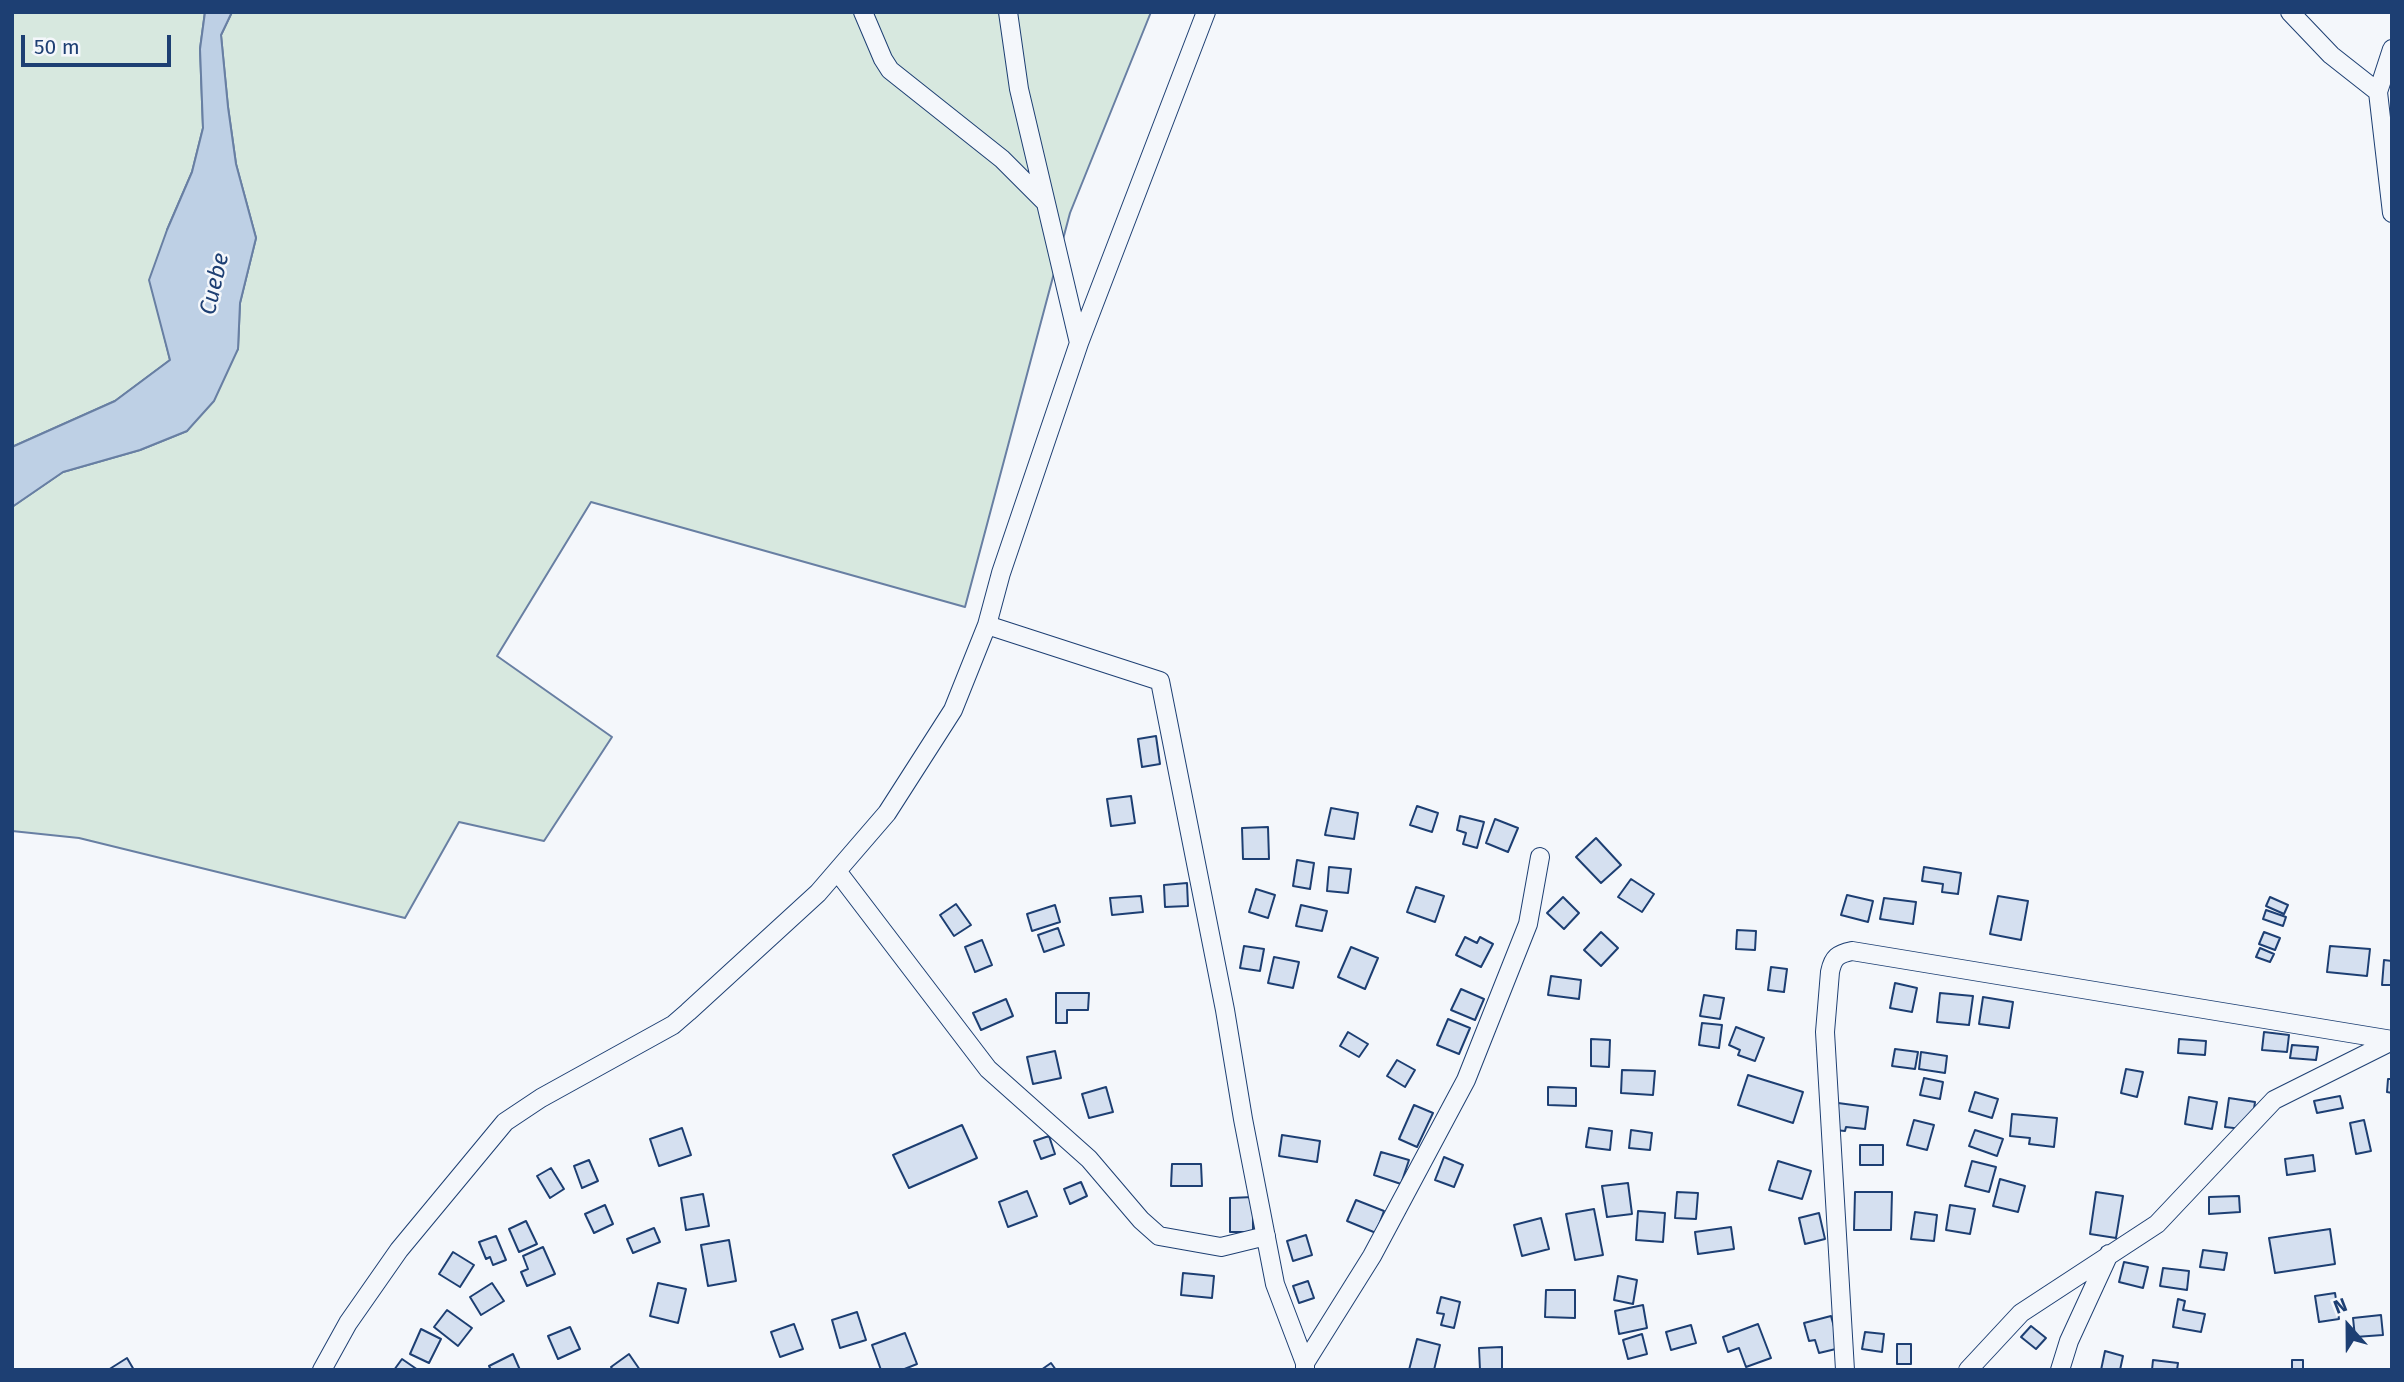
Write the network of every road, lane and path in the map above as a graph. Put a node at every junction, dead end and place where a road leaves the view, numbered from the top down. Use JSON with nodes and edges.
{"nodes":[{"id":1,"x":863,"y":12,"type":"edge"},
{"id":2,"x":1008,"y":12,"type":"edge"},
{"id":3,"x":1206,"y":12,"type":"edge"},
{"id":4,"x":2290,"y":12,"type":"edge"},
{"id":5,"x":2392,"y":49,"type":"edge"},
{"id":6,"x":2378,"y":92,"type":"junction"},
{"id":7,"x":1044,"y":201,"type":"junction"},
{"id":8,"x":2392,"y":213,"type":"edge"},
{"id":9,"x":1079,"y":343,"type":"junction"},
{"id":10,"x":987,"y":625,"type":"junction"},
{"id":11,"x":1540,"y":857,"type":"dead end"},
{"id":12,"x":837,"y":871,"type":"junction"},
{"id":13,"x":2392,"y":1040,"type":"edge"},
{"id":14,"x":1266,"y":1236,"type":"junction"},
{"id":15,"x":2109,"y":1254,"type":"junction"},
{"id":16,"x":1305,"y":1366,"type":"edge"},
{"id":17,"x":322,"y":1370,"type":"edge"},
{"id":18,"x":1844,"y":1370,"type":"edge"},
{"id":19,"x":1968,"y":1370,"type":"edge"},
{"id":20,"x":2060,"y":1370,"type":"edge"}],
"edges":[{"from":1,"to":7,"type":"street"},
{"from":2,"to":7,"type":"street"},
{"from":3,"to":9,"type":"street"},
{"from":4,"to":6,"type":"street"},
{"from":5,"to":6,"type":"street"},
{"from":6,"to":8,"type":"street"},
{"from":7,"to":9,"type":"street"},
{"from":9,"to":10,"type":"street"},
{"from":10,"to":12,"type":"street"},
{"from":10,"to":14,"type":"street"},
{"from":11,"to":16,"type":"street"},
{"from":12,"to":14,"type":"street"},
{"from":12,"to":17,"type":"street"},
{"from":13,"to":15,"type":"street"},
{"from":13,"to":18,"type":"street"},
{"from":14,"to":16,"type":"street"},
{"from":15,"to":19,"type":"street"},
{"from":15,"to":20,"type":"street"}]}
